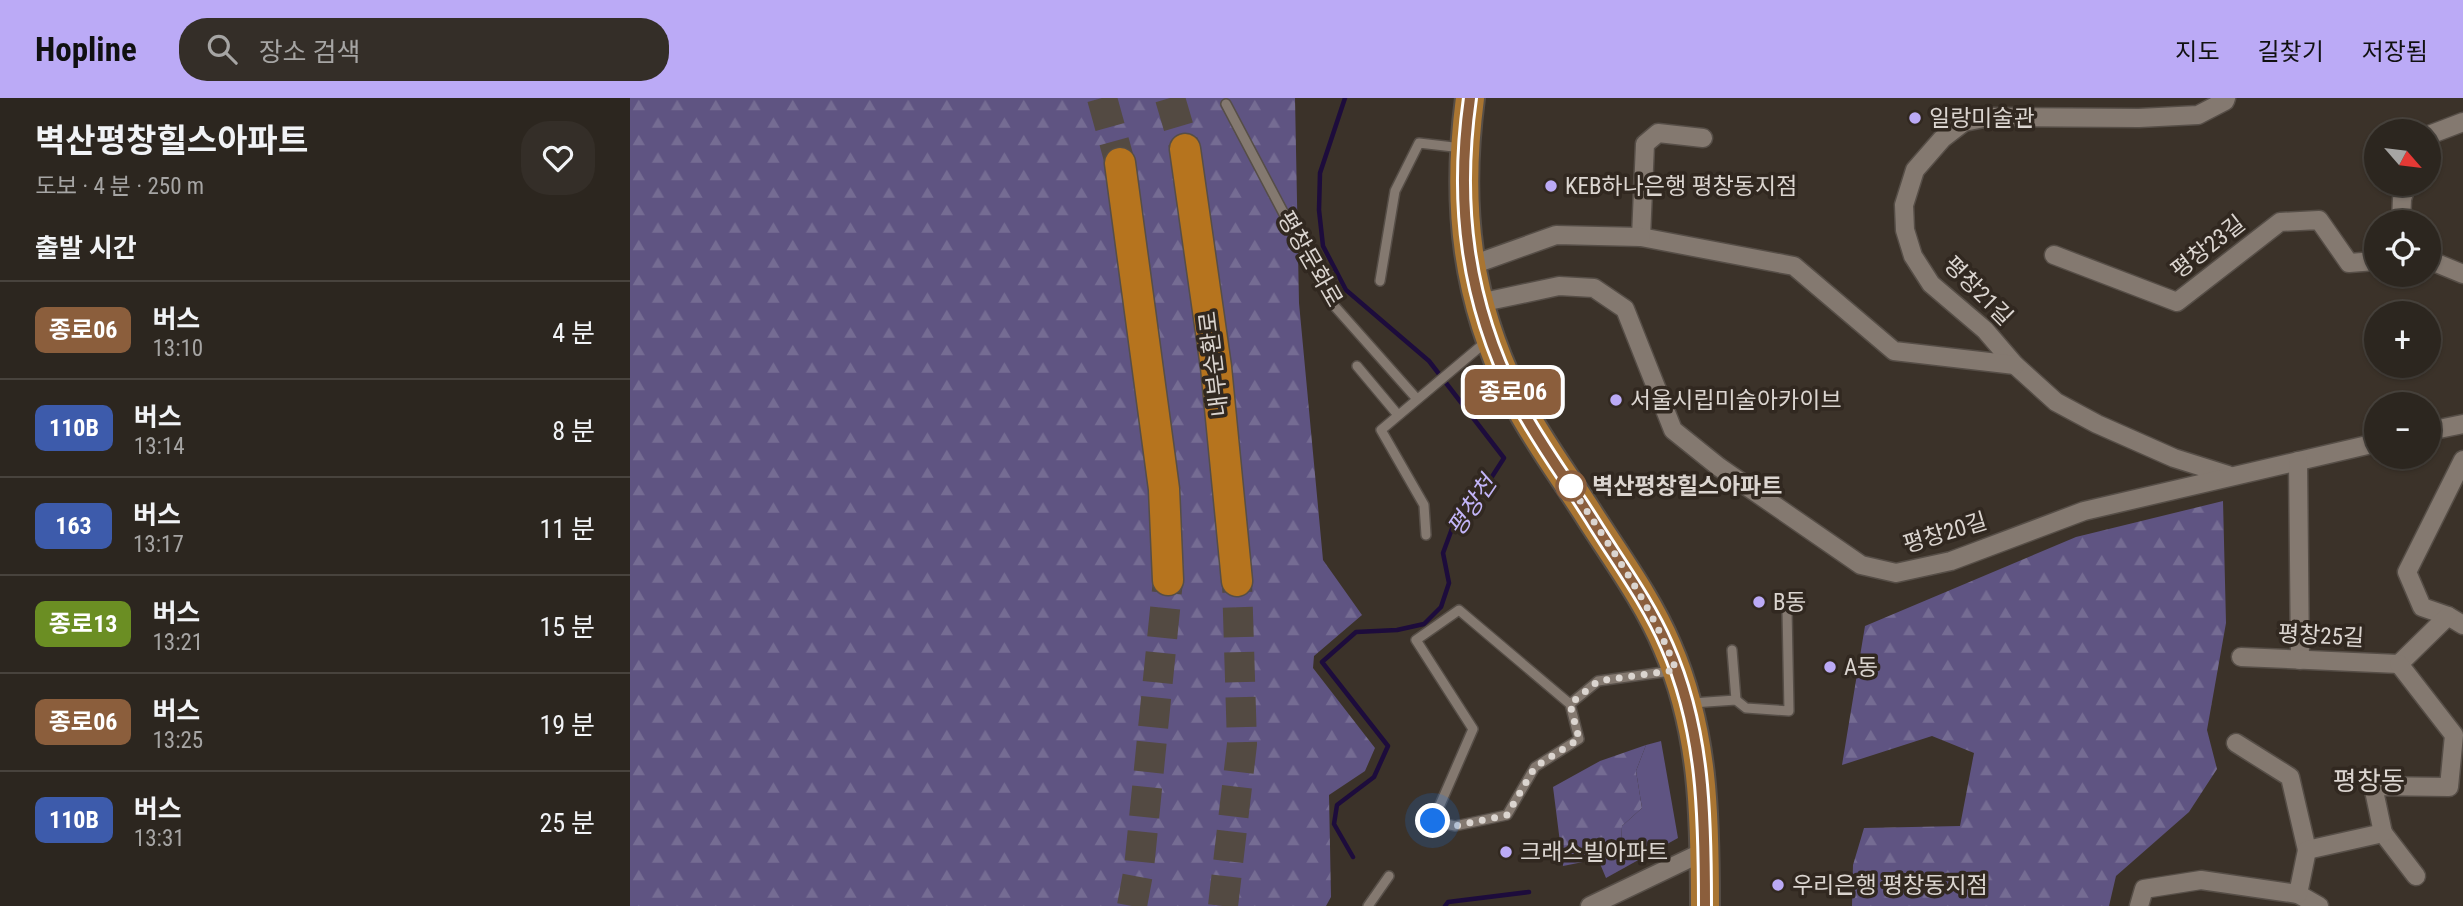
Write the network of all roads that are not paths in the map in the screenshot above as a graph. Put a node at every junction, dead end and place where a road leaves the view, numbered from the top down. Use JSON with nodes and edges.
{"nodes":[{"id":1,"x":1470,"y":98,"type":"edge"},
{"id":2,"x":2226,"y":98,"type":"edge"},
{"id":3,"x":1226,"y":103,"type":"dead end"},
{"id":4,"x":2463,"y":122,"type":"edge"},
{"id":5,"x":2441,"y":130,"type":"edge"},
{"id":6,"x":1703,"y":138,"type":"dead end"},
{"id":7,"x":1464,"y":148,"type":"junction"},
{"id":8,"x":1185,"y":149,"type":"tunnel mouth"},
{"id":9,"x":1119,"y":163,"type":"tunnel mouth"},
{"id":10,"x":1642,"y":237,"type":"junction"},
{"id":11,"x":2054,"y":255,"type":"dead end"},
{"id":12,"x":2364,"y":261,"type":"edge"},
{"id":13,"x":1472,"y":265,"type":"junction"},
{"id":14,"x":2441,"y":265,"type":"edge"},
{"id":15,"x":2463,"y":274,"type":"edge"},
{"id":16,"x":1380,"y":281,"type":"dead end"},
{"id":17,"x":1479,"y":303,"type":"junction"},
{"id":18,"x":1489,"y":339,"type":"junction"},
{"id":19,"x":2015,"y":365,"type":"junction"},
{"id":20,"x":1357,"y":366,"type":"dead end"},
{"id":21,"x":1417,"y":399,"type":"junction"},
{"id":22,"x":1398,"y":415,"type":"junction"},
{"id":23,"x":2463,"y":424,"type":"edge"},
{"id":24,"x":2441,"y":429,"type":"edge"},
{"id":25,"x":2364,"y":446,"type":"edge"},
{"id":26,"x":2298,"y":460,"type":"junction"},
{"id":27,"x":2463,"y":460,"type":"edge"},
{"id":28,"x":2231,"y":475,"type":"junction"},
{"id":29,"x":1426,"y":535,"type":"dead end"},
{"id":30,"x":1168,"y":580,"type":"tunnel mouth"},
{"id":31,"x":1237,"y":581,"type":"tunnel mouth"},
{"id":32,"x":1787,"y":609,"type":"dead end"},
{"id":33,"x":2455,"y":620,"type":"edge"},
{"id":34,"x":1732,"y":650,"type":"dead end"},
{"id":35,"x":2241,"y":657,"type":"dead end"},
{"id":36,"x":2300,"y":660,"type":"junction"},
{"id":37,"x":2399,"y":664,"type":"junction"},
{"id":38,"x":1676,"y":670,"type":"junction"},
{"id":39,"x":1736,"y":701,"type":"junction"},
{"id":40,"x":1570,"y":704,"type":"junction"},
{"id":41,"x":1687,"y":704,"type":"junction"},
{"id":42,"x":2236,"y":743,"type":"dead end"},
{"id":43,"x":2383,"y":833,"type":"junction"},
{"id":44,"x":2307,"y":850,"type":"junction"},
{"id":45,"x":1705,"y":851,"type":"junction"},
{"id":46,"x":1389,"y":876,"type":"dead end"},
{"id":47,"x":2416,"y":876,"type":"dead end"},
{"id":48,"x":2298,"y":894,"type":"junction"},
{"id":49,"x":1368,"y":906,"type":"edge"},
{"id":50,"x":1590,"y":906,"type":"edge"},
{"id":51,"x":1705,"y":906,"type":"edge"},
{"id":52,"x":2139,"y":906,"type":"edge"},
{"id":53,"x":2319,"y":906,"type":"edge"}],
"edges":[{"from":1,"to":7,"type":"main road"},
{"from":2,"to":19,"type":"street","name":"평창21길"},
{"from":3,"to":21,"type":"lane","name":"평창문화로"},
{"from":4,"to":5,"type":"street"},
{"from":6,"to":10,"type":"street"},
{"from":7,"to":13,"type":"main road"},
{"from":7,"to":16,"type":"lane"},
{"from":8,"to":31,"type":"highway","name":"내부순환로"},
{"from":9,"to":30,"type":"highway"},
{"from":10,"to":13,"type":"street","name":"평창21길"},
{"from":10,"to":19,"type":"street","name":"평창21길"},
{"from":11,"to":12,"type":"street","name":"평창23길"},
{"from":13,"to":17,"type":"main road"},
{"from":14,"to":15,"type":"street"},
{"from":17,"to":18,"type":"main road"},
{"from":17,"to":28,"type":"street","name":"평창20길"},
{"from":18,"to":21,"type":"lane"},
{"from":18,"to":38,"type":"main road"},
{"from":19,"to":28,"type":"street","name":"평창21길"},
{"from":20,"to":22,"type":"lane"},
{"from":21,"to":22,"type":"lane"},
{"from":22,"to":29,"type":"lane"},
{"from":23,"to":24,"type":"street"},
{"from":25,"to":26,"type":"street","name":"평창20길"},
{"from":26,"to":28,"type":"street","name":"평창20길"},
{"from":26,"to":36,"type":"street"},
{"from":27,"to":33,"type":"street"},
{"from":32,"to":39,"type":"lane"},
{"from":33,"to":37,"type":"street"},
{"from":34,"to":39,"type":"lane"},
{"from":35,"to":36,"type":"street","name":"평창25길"},
{"from":36,"to":37,"type":"street","name":"평창25길"},
{"from":37,"to":43,"type":"street"},
{"from":38,"to":40,"type":"lane"},
{"from":38,"to":41,"type":"main road"},
{"from":39,"to":41,"type":"lane"},
{"from":40,"to":40,"type":"lane"},
{"from":41,"to":45,"type":"main road"},
{"from":42,"to":44,"type":"street"},
{"from":43,"to":44,"type":"street"},
{"from":43,"to":47,"type":"street"},
{"from":44,"to":48,"type":"street"},
{"from":45,"to":50,"type":"street"},
{"from":45,"to":51,"type":"main road"},
{"from":46,"to":49,"type":"lane"},
{"from":48,"to":52,"type":"street"},
{"from":48,"to":53,"type":"street"}]}
